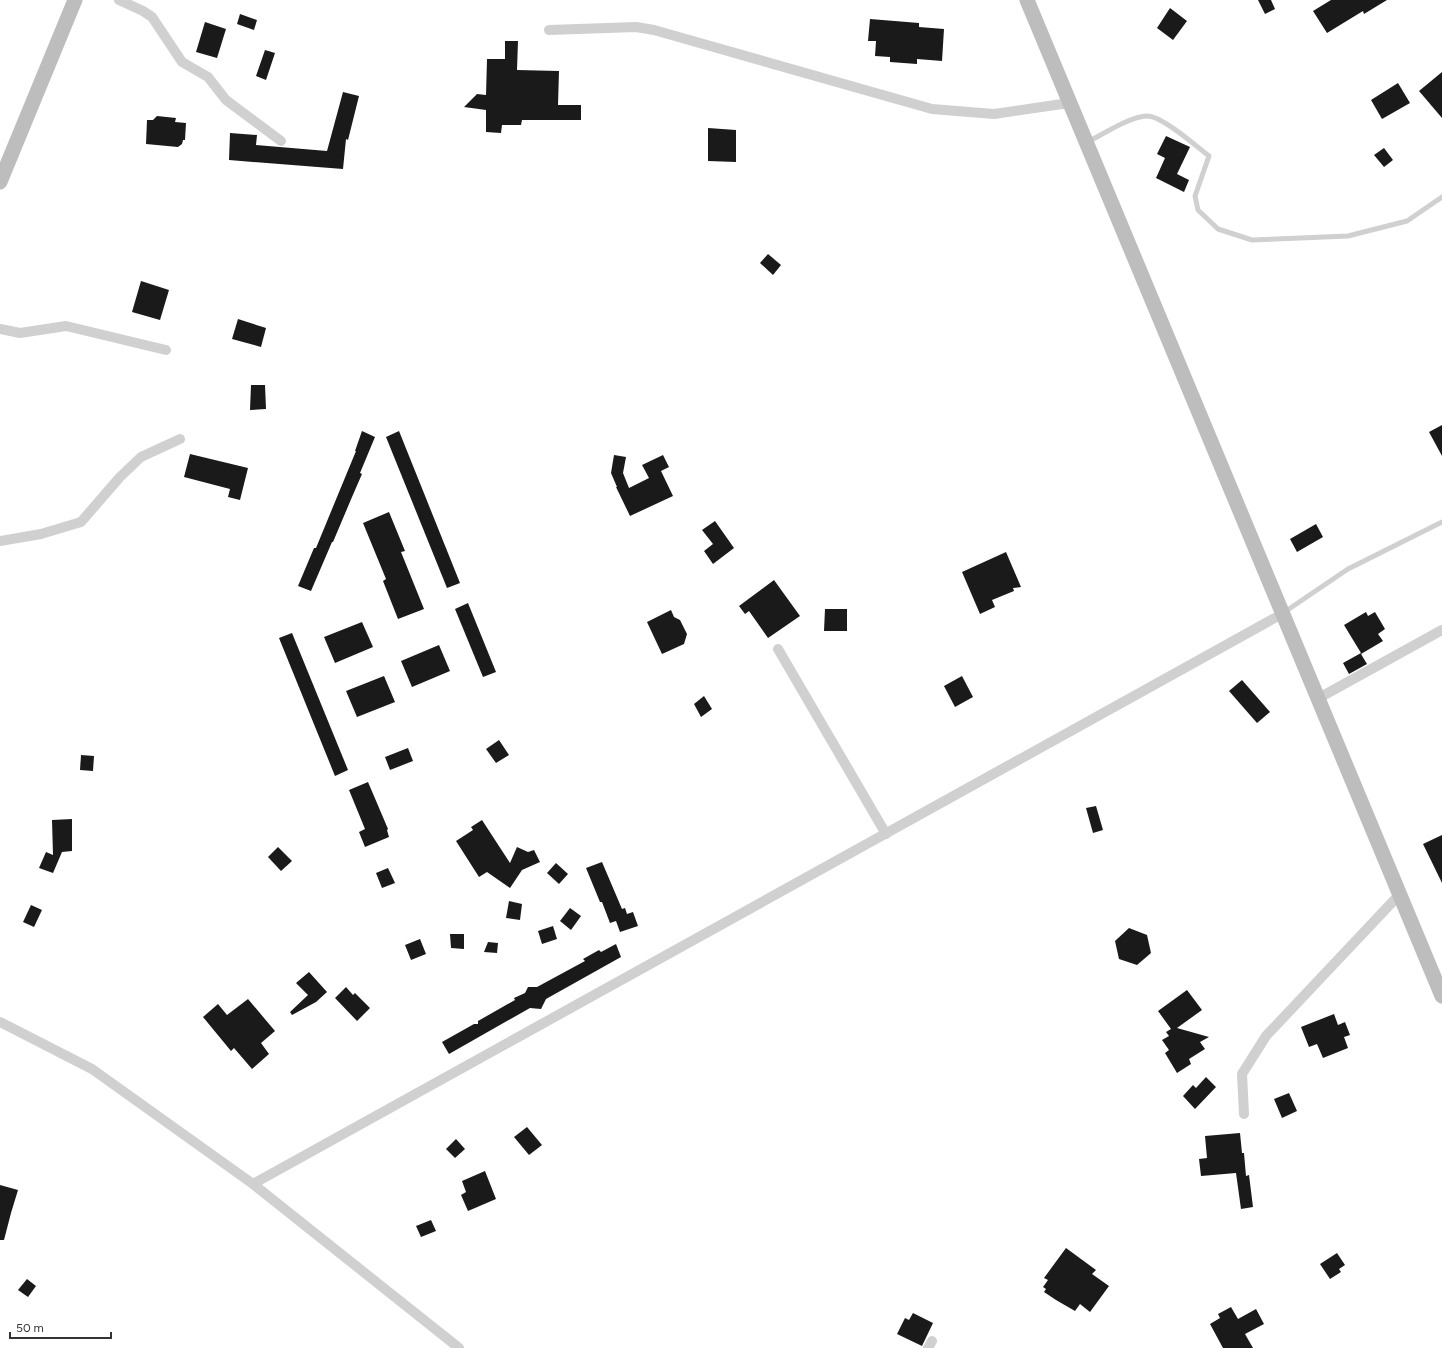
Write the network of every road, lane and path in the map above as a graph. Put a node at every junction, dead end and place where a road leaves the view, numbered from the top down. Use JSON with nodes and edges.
{"nodes":[{"id":1,"x":75,"y":0,"type":"edge"},
{"id":2,"x":119,"y":0,"type":"edge"},
{"id":3,"x":1027,"y":0,"type":"edge"},
{"id":4,"x":549,"y":30,"type":"dead end"},
{"id":5,"x":1069,"y":103,"type":"junction"},
{"id":6,"x":281,"y":141,"type":"dead end"},
{"id":7,"x":1086,"y":143,"type":"junction"},
{"id":8,"x":0,"y":182,"type":"edge"},
{"id":9,"x":1442,"y":197,"type":"edge"},
{"id":10,"x":0,"y":329,"type":"edge"},
{"id":11,"x":166,"y":350,"type":"dead end"},
{"id":12,"x":180,"y":439,"type":"dead end"},
{"id":13,"x":1442,"y":522,"type":"edge"},
{"id":14,"x":0,"y":541,"type":"edge"},
{"id":15,"x":1282,"y":614,"type":"junction"},
{"id":16,"x":1442,"y":630,"type":"edge"},
{"id":17,"x":778,"y":649,"type":"dead end"},
{"id":18,"x":1317,"y":699,"type":"junction"},
{"id":19,"x":886,"y":834,"type":"junction"},
{"id":20,"x":1399,"y":895,"type":"junction"},
{"id":21,"x":1442,"y":996,"type":"edge"},
{"id":22,"x":0,"y":1022,"type":"edge"},
{"id":23,"x":1244,"y":1114,"type":"dead end"},
{"id":24,"x":253,"y":1184,"type":"junction"},
{"id":25,"x":459,"y":1348,"type":"edge"}],
"edges":[{"from":1,"to":8,"type":"street"},
{"from":2,"to":6,"type":"street"},
{"from":3,"to":5,"type":"street"},
{"from":4,"to":5,"type":"street"},
{"from":5,"to":7,"type":"street"},
{"from":7,"to":9,"type":"lane"},
{"from":7,"to":15,"type":"street"},
{"from":10,"to":11,"type":"street"},
{"from":12,"to":14,"type":"street"},
{"from":13,"to":15,"type":"lane"},
{"from":15,"to":18,"type":"street"},
{"from":15,"to":19,"type":"street"},
{"from":16,"to":18,"type":"street"},
{"from":17,"to":19,"type":"street"},
{"from":18,"to":20,"type":"street"},
{"from":19,"to":24,"type":"street"},
{"from":20,"to":21,"type":"street"},
{"from":20,"to":23,"type":"street"},
{"from":22,"to":24,"type":"street"},
{"from":24,"to":25,"type":"street"}]}
